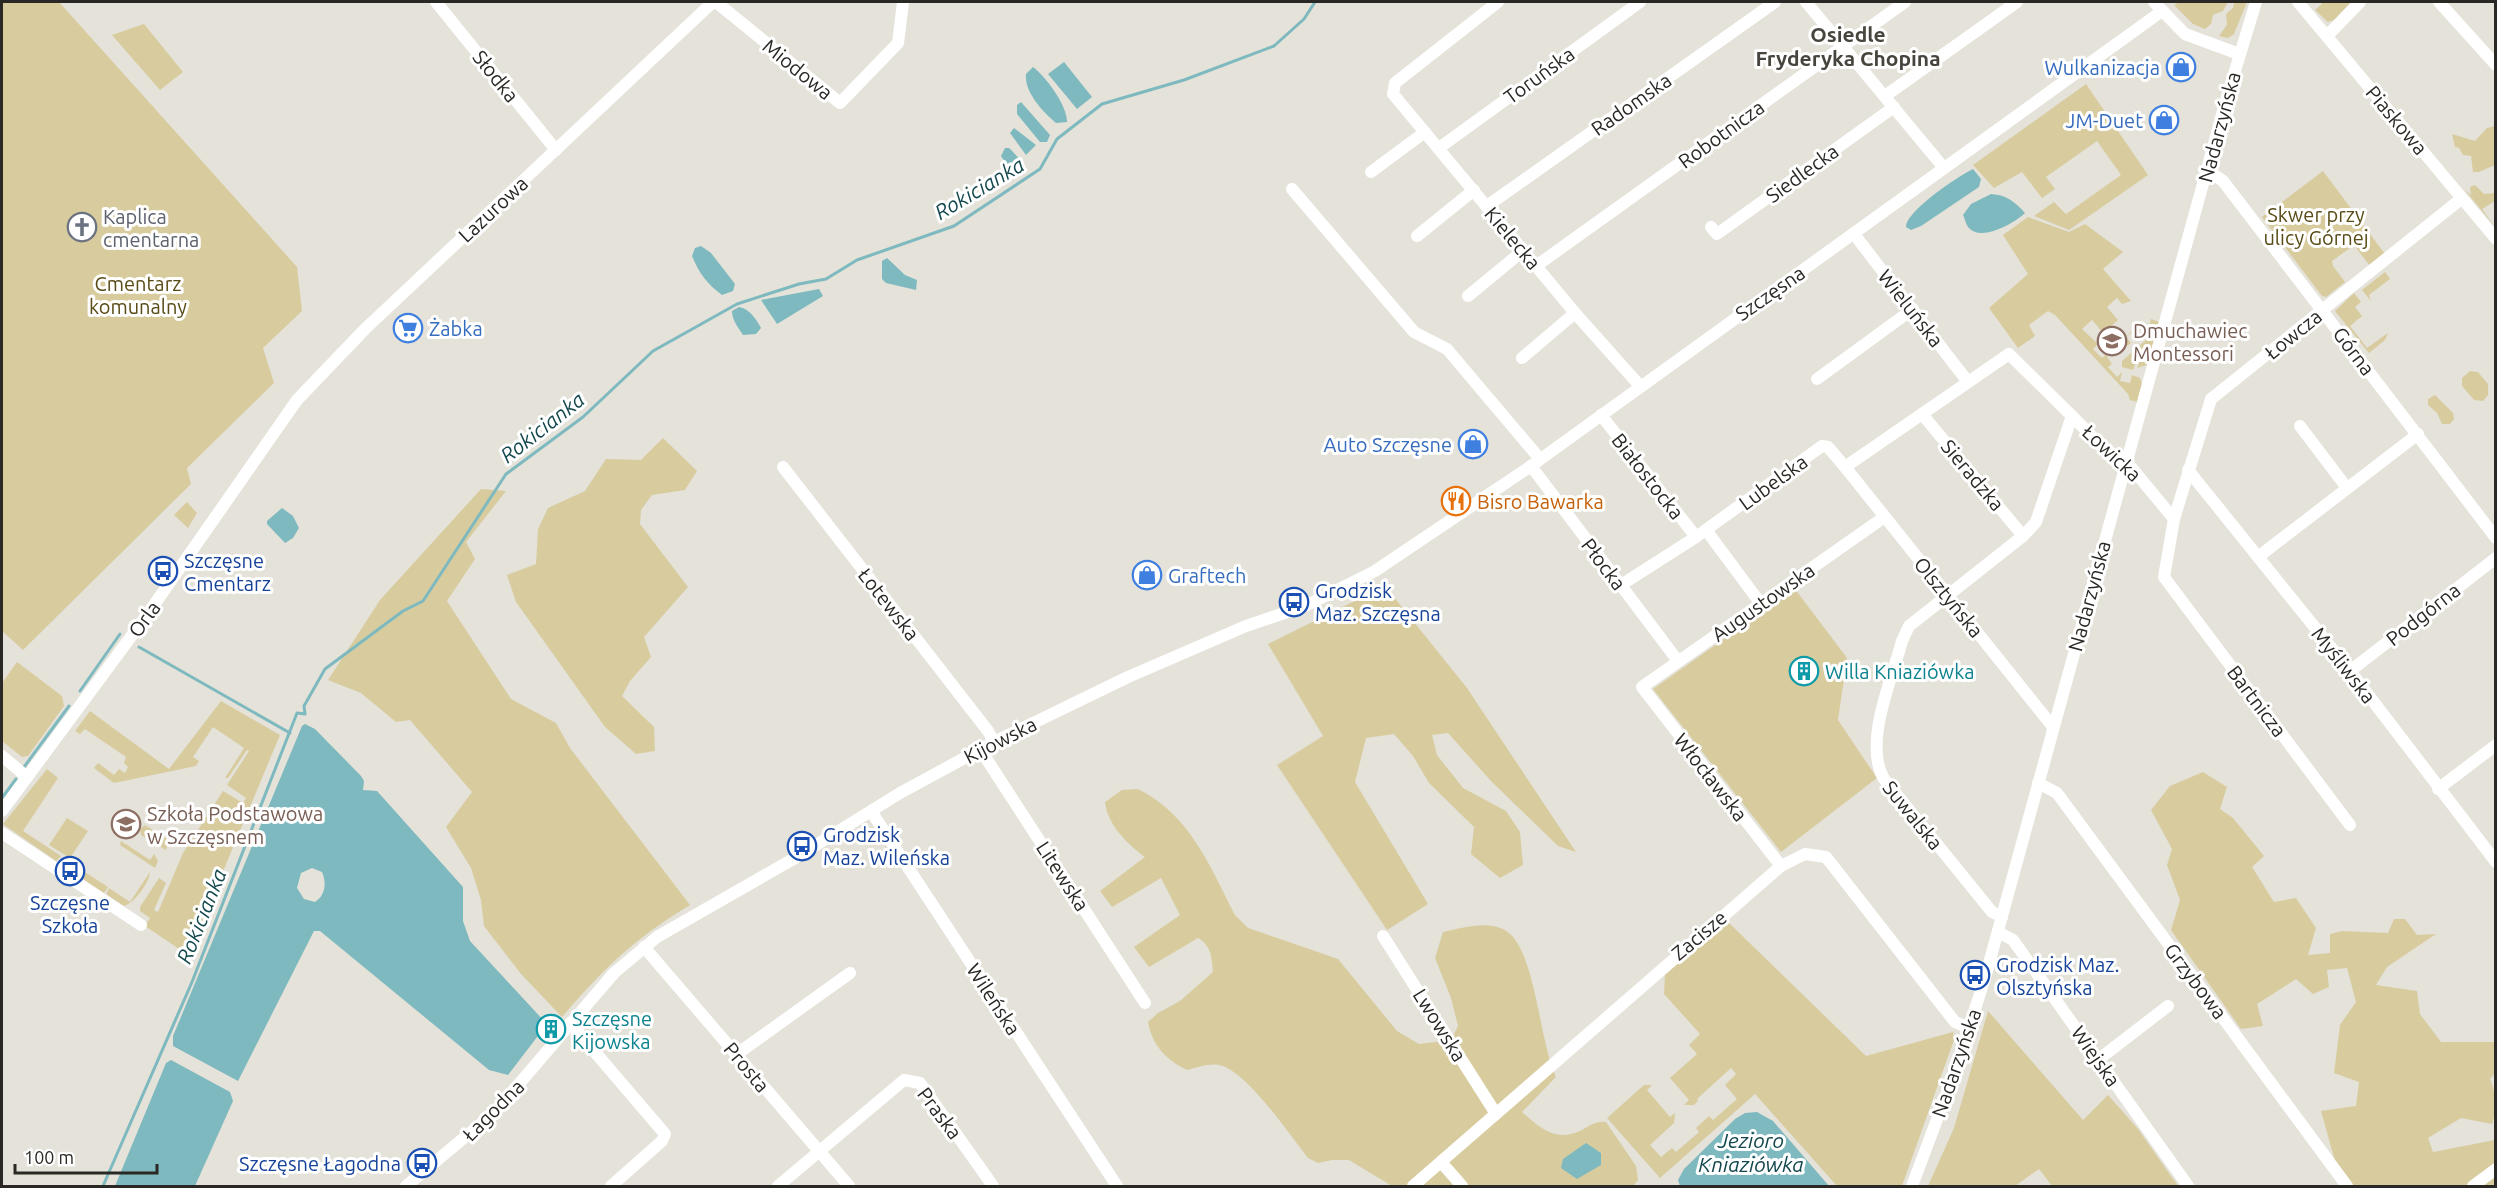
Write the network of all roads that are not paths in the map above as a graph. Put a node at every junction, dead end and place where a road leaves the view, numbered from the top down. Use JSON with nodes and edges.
{"nodes":[{"id":1,"x":436,"y":2,"type":"edge"},
{"id":2,"x":714,"y":2,"type":"edge"},
{"id":3,"x":903,"y":2,"type":"edge"},
{"id":4,"x":1498,"y":2,"type":"edge"},
{"id":5,"x":1640,"y":2,"type":"edge"},
{"id":6,"x":1775,"y":2,"type":"edge"},
{"id":7,"x":1806,"y":2,"type":"edge"},
{"id":8,"x":1905,"y":2,"type":"edge"},
{"id":9,"x":2017,"y":2,"type":"edge"},
{"id":10,"x":2256,"y":2,"type":"edge"},
{"id":11,"x":2298,"y":2,"type":"edge"},
{"id":12,"x":2360,"y":2,"type":"edge"},
{"id":13,"x":2439,"y":2,"type":"edge"},
{"id":14,"x":2158,"y":6,"type":"edge"},
{"id":15,"x":2326,"y":36,"type":"junction"},
{"id":16,"x":1844,"y":46,"type":"junction"},
{"id":17,"x":2239,"y":54,"type":"junction"},
{"id":18,"x":2496,"y":65,"type":"edge"},
{"id":19,"x":1885,"y":96,"type":"junction"},
{"id":20,"x":1894,"y":107,"type":"junction"},
{"id":21,"x":1425,"y":132,"type":"junction"},
{"id":22,"x":1439,"y":148,"type":"junction"},
{"id":23,"x":555,"y":150,"type":"junction"},
{"id":24,"x":1944,"y":168,"type":"junction"},
{"id":25,"x":2207,"y":170,"type":"junction"},
{"id":26,"x":1371,"y":172,"type":"dead end"},
{"id":27,"x":1292,"y":189,"type":"dead end"},
{"id":28,"x":1474,"y":190,"type":"junction"},
{"id":29,"x":2462,"y":199,"type":"junction"},
{"id":30,"x":1487,"y":206,"type":"junction"},
{"id":31,"x":1711,"y":227,"type":"dead end"},
{"id":32,"x":1854,"y":234,"type":"junction"},
{"id":33,"x":1418,"y":236,"type":"dead end"},
{"id":34,"x":2496,"y":240,"type":"edge"},
{"id":35,"x":1524,"y":250,"type":"junction"},
{"id":36,"x":1536,"y":266,"type":"junction"},
{"id":37,"x":1468,"y":296,"type":"dead end"},
{"id":38,"x":1913,"y":309,"type":"junction"},
{"id":39,"x":2322,"y":310,"type":"junction"},
{"id":40,"x":1575,"y":313,"type":"junction"},
{"id":41,"x":1522,"y":358,"type":"dead end"},
{"id":42,"x":1817,"y":379,"type":"dead end"},
{"id":43,"x":1968,"y":382,"type":"junction"},
{"id":44,"x":1640,"y":386,"type":"junction"},
{"id":45,"x":1922,"y":414,"type":"junction"},
{"id":46,"x":1601,"y":415,"type":"junction"},
{"id":47,"x":2072,"y":416,"type":"junction"},
{"id":48,"x":279,"y":423,"type":"joint"},
{"id":49,"x":2300,"y":426,"type":"dead end"},
{"id":50,"x":2418,"y":435,"type":"junction"},
{"id":51,"x":2126,"y":461,"type":"junction"},
{"id":52,"x":1536,"y":463,"type":"junction"},
{"id":53,"x":1845,"y":466,"type":"junction"},
{"id":54,"x":783,"y":467,"type":"dead end"},
{"id":55,"x":2188,"y":470,"type":"junction"},
{"id":56,"x":2347,"y":488,"type":"junction"},
{"id":57,"x":1883,"y":518,"type":"junction"},
{"id":58,"x":2174,"y":519,"type":"junction"},
{"id":59,"x":1701,"y":533,"type":"junction"},
{"id":60,"x":2023,"y":536,"type":"junction"},
{"id":61,"x":2496,"y":538,"type":"edge"},
{"id":62,"x":2258,"y":557,"type":"junction"},
{"id":63,"x":2496,"y":558,"type":"edge"},
{"id":64,"x":1375,"y":571,"type":"joint"},
{"id":65,"x":2164,"y":577,"type":"joint"},
{"id":66,"x":1621,"y":585,"type":"junction"},
{"id":67,"x":1948,"y":594,"type":"junction"},
{"id":68,"x":1761,"y":604,"type":"junction"},
{"id":69,"x":1678,"y":661,"type":"junction"},
{"id":70,"x":2350,"y":671,"type":"junction"},
{"id":71,"x":1642,"y":687,"type":"joint"},
{"id":72,"x":2053,"y":727,"type":"junction"},
{"id":73,"x":994,"y":742,"type":"junction"},
{"id":74,"x":2496,"y":745,"type":"edge"},
{"id":75,"x":980,"y":749,"type":"junction"},
{"id":76,"x":2,"y":756,"type":"edge"},
{"id":77,"x":27,"y":777,"type":"junction"},
{"id":78,"x":2038,"y":783,"type":"junction"},
{"id":79,"x":2438,"y":789,"type":"junction"},
{"id":80,"x":2,"y":811,"type":"edge"},
{"id":81,"x":871,"y":811,"type":"junction"},
{"id":82,"x":2350,"y":825,"type":"dead end"},
{"id":83,"x":2,"y":833,"type":"edge"},
{"id":84,"x":2496,"y":862,"type":"edge"},
{"id":85,"x":1781,"y":866,"type":"junction"},
{"id":86,"x":2002,"y":917,"type":"junction"},
{"id":87,"x":141,"y":925,"type":"dead end"},
{"id":88,"x":1998,"y":932,"type":"junction"},
{"id":89,"x":1383,"y":936,"type":"dead end"},
{"id":90,"x":644,"y":947,"type":"junction"},
{"id":91,"x":850,"y":973,"type":"dead end"},
{"id":92,"x":1145,"y":1004,"type":"dead end"},
{"id":93,"x":2168,"y":1006,"type":"dead end"},
{"id":94,"x":570,"y":1023,"type":"junction"},
{"id":95,"x":1969,"y":1028,"type":"junction"},
{"id":96,"x":737,"y":1054,"type":"junction"},
{"id":97,"x":2099,"y":1059,"type":"junction"},
{"id":98,"x":1496,"y":1114,"type":"junction"},
{"id":99,"x":819,"y":1151,"type":"junction"},
{"id":100,"x":1441,"y":1162,"type":"junction"},
{"id":101,"x":2496,"y":1169,"type":"edge"},
{"id":102,"x":406,"y":1186,"type":"edge"},
{"id":103,"x":611,"y":1186,"type":"edge"},
{"id":104,"x":778,"y":1186,"type":"edge"},
{"id":105,"x":849,"y":1186,"type":"edge"},
{"id":106,"x":993,"y":1186,"type":"edge"},
{"id":107,"x":1117,"y":1186,"type":"edge"},
{"id":108,"x":1413,"y":1186,"type":"edge"},
{"id":109,"x":1462,"y":1186,"type":"edge"},
{"id":110,"x":1912,"y":1186,"type":"edge"},
{"id":111,"x":2188,"y":1186,"type":"edge"},
{"id":112,"x":2347,"y":1186,"type":"edge"},
{"id":113,"x":2473,"y":1186,"type":"edge"}],
"edges":[{"from":1,"to":23,"type":"street","name":"Słodka"},
{"from":2,"to":3,"type":"street","name":"Miodowa"},
{"from":2,"to":23,"type":"street","name":"Lazurowa"},
{"from":4,"to":21,"type":"street","name":"Kielecka"},
{"from":5,"to":22,"type":"street","name":"Toruńska"},
{"from":6,"to":30,"type":"street","name":"Radomska"},
{"from":7,"to":16,"type":"street"},
{"from":8,"to":16,"type":"street","name":"Robotnicza"},
{"from":9,"to":19,"type":"street"},
{"from":10,"to":17,"type":"street","name":"Nadarzyńska"},
{"from":11,"to":15,"type":"street","name":"Piaskowa"},
{"from":12,"to":15,"type":"street"},
{"from":13,"to":18,"type":"street"},
{"from":14,"to":17,"type":"street"},
{"from":14,"to":24,"type":"street","name":"Szczęsna"},
{"from":15,"to":29,"type":"street","name":"Piaskowa"},
{"from":16,"to":19,"type":"street"},
{"from":16,"to":36,"type":"street","name":"Robotnicza"},
{"from":17,"to":25,"type":"street","name":"Nadarzyńska"},
{"from":19,"to":20,"type":"street"},
{"from":20,"to":24,"type":"street"},
{"from":20,"to":31,"type":"street","name":"Siedlecka"},
{"from":21,"to":22,"type":"street","name":"Kielecka"},
{"from":21,"to":26,"type":"street"},
{"from":22,"to":28,"type":"street","name":"Kielecka"},
{"from":23,"to":48,"type":"street","name":"Lazurowa"},
{"from":24,"to":32,"type":"street","name":"Szczęsna"},
{"from":25,"to":39,"type":"street","name":"Górna"},
{"from":25,"to":51,"type":"street","name":"Nadarzyńska"},
{"from":27,"to":52,"type":"street","name":"Płocka"},
{"from":28,"to":30,"type":"street","name":"Kielecka"},
{"from":28,"to":33,"type":"street"},
{"from":29,"to":34,"type":"street","name":"Piaskowa"},
{"from":29,"to":39,"type":"street","name":"Łowcza"},
{"from":30,"to":35,"type":"street","name":"Kielecka"},
{"from":32,"to":38,"type":"street","name":"Wieluńska"},
{"from":32,"to":44,"type":"street","name":"Szczęsna"},
{"from":35,"to":36,"type":"street","name":"Kielecka"},
{"from":35,"to":37,"type":"street"},
{"from":36,"to":40,"type":"street","name":"Kielecka"},
{"from":38,"to":42,"type":"street"},
{"from":38,"to":43,"type":"street","name":"Wieluńska"},
{"from":39,"to":50,"type":"street","name":"Górna"},
{"from":39,"to":55,"type":"street","name":"Łowcza"},
{"from":40,"to":41,"type":"street"},
{"from":40,"to":44,"type":"street","name":"Kielecka"},
{"from":43,"to":45,"type":"street"},
{"from":43,"to":47,"type":"street","name":"Łowicka"},
{"from":44,"to":46,"type":"street","name":"Szczęsna"},
{"from":45,"to":53,"type":"street"},
{"from":45,"to":60,"type":"street","name":"Sieradzka"},
{"from":46,"to":52,"type":"street","name":"Szczęsna"},
{"from":46,"to":59,"type":"street","name":"Białostocka"},
{"from":47,"to":51,"type":"street","name":"Łowicka"},
{"from":47,"to":60,"type":"street","name":"Łowicka"},
{"from":48,"to":77,"type":"street","name":"Orla"},
{"from":49,"to":56,"type":"street"},
{"from":50,"to":56,"type":"street"},
{"from":50,"to":61,"type":"street","name":"Górna"},
{"from":51,"to":58,"type":"street","name":"Łowicka"},
{"from":51,"to":72,"type":"street","name":"Nadarzyńska"},
{"from":52,"to":64,"type":"street","name":"Szczęsna"},
{"from":52,"to":66,"type":"street","name":"Płocka"},
{"from":53,"to":57,"type":"street","name":"Olsztyńska"},
{"from":53,"to":59,"type":"street","name":"Lubelska"},
{"from":54,"to":73,"type":"street","name":"Łotewska"},
{"from":55,"to":58,"type":"street","name":"Łowcza"},
{"from":55,"to":62,"type":"street","name":"Myśliwska"},
{"from":56,"to":62,"type":"street"},
{"from":57,"to":67,"type":"street","name":"Olsztyńska"},
{"from":57,"to":68,"type":"street","name":"Augustowska"},
{"from":58,"to":65,"type":"street","name":"Łowcza"},
{"from":59,"to":66,"type":"street","name":"Lubelska"},
{"from":59,"to":68,"type":"street","name":"Białostocka"},
{"from":60,"to":67,"type":"street","name":"Suwalska"},
{"from":62,"to":70,"type":"street","name":"Myśliwska"},
{"from":63,"to":70,"type":"street","name":"Podgórna"},
{"from":64,"to":73,"type":"street","name":"Kijowska"},
{"from":65,"to":82,"type":"street","name":"Bartnicza"},
{"from":66,"to":69,"type":"street","name":"Płocka"},
{"from":67,"to":72,"type":"street","name":"Olsztyńska"},
{"from":67,"to":86,"type":"street","name":"Suwalska"},
{"from":68,"to":69,"type":"street","name":"Augustowska"},
{"from":69,"to":71,"type":"street","name":"Augustowska"},
{"from":70,"to":79,"type":"street","name":"Myśliwska"},
{"from":71,"to":85,"type":"street","name":"Włocławska"},
{"from":72,"to":78,"type":"street","name":"Nadarzyńska"},
{"from":73,"to":75,"type":"street","name":"Kijowska"},
{"from":74,"to":79,"type":"street"},
{"from":75,"to":81,"type":"street","name":"Kijowska"},
{"from":75,"to":92,"type":"street","name":"Litewska"},
{"from":76,"to":77,"type":"street"},
{"from":77,"to":80,"type":"street","name":"Orla"},
{"from":78,"to":86,"type":"street","name":"Nadarzyńska"},
{"from":78,"to":112,"type":"street","name":"Grzybowa"},
{"from":79,"to":84,"type":"street","name":"Myśliwska"},
{"from":81,"to":90,"type":"street","name":"Kijowska"},
{"from":81,"to":107,"type":"street","name":"Wileńska"},
{"from":83,"to":87,"type":"street"},
{"from":85,"to":95,"type":"street","name":"Zacisze"},
{"from":85,"to":98,"type":"street","name":"Zacisze"},
{"from":86,"to":88,"type":"street","name":"Nadarzyńska"},
{"from":88,"to":95,"type":"street","name":"Nadarzyńska"},
{"from":88,"to":97,"type":"street","name":"Wiejska"},
{"from":89,"to":98,"type":"street","name":"Lwowska"},
{"from":90,"to":94,"type":"street","name":"Łagodna"},
{"from":90,"to":96,"type":"street","name":"Prosta"},
{"from":91,"to":96,"type":"street"},
{"from":93,"to":97,"type":"street"},
{"from":94,"to":102,"type":"street","name":"Łagodna"},
{"from":94,"to":103,"type":"street"},
{"from":95,"to":110,"type":"street","name":"Nadarzyńska"},
{"from":96,"to":99,"type":"street","name":"Prosta"},
{"from":97,"to":111,"type":"street","name":"Wiejska"},
{"from":98,"to":100,"type":"street","name":"Zacisze"},
{"from":99,"to":104,"type":"street"},
{"from":99,"to":105,"type":"street","name":"Prosta"},
{"from":99,"to":106,"type":"street","name":"Praska"},
{"from":100,"to":108,"type":"street","name":"Zacisze"},
{"from":100,"to":109,"type":"street"},
{"from":101,"to":113,"type":"street"}]}
